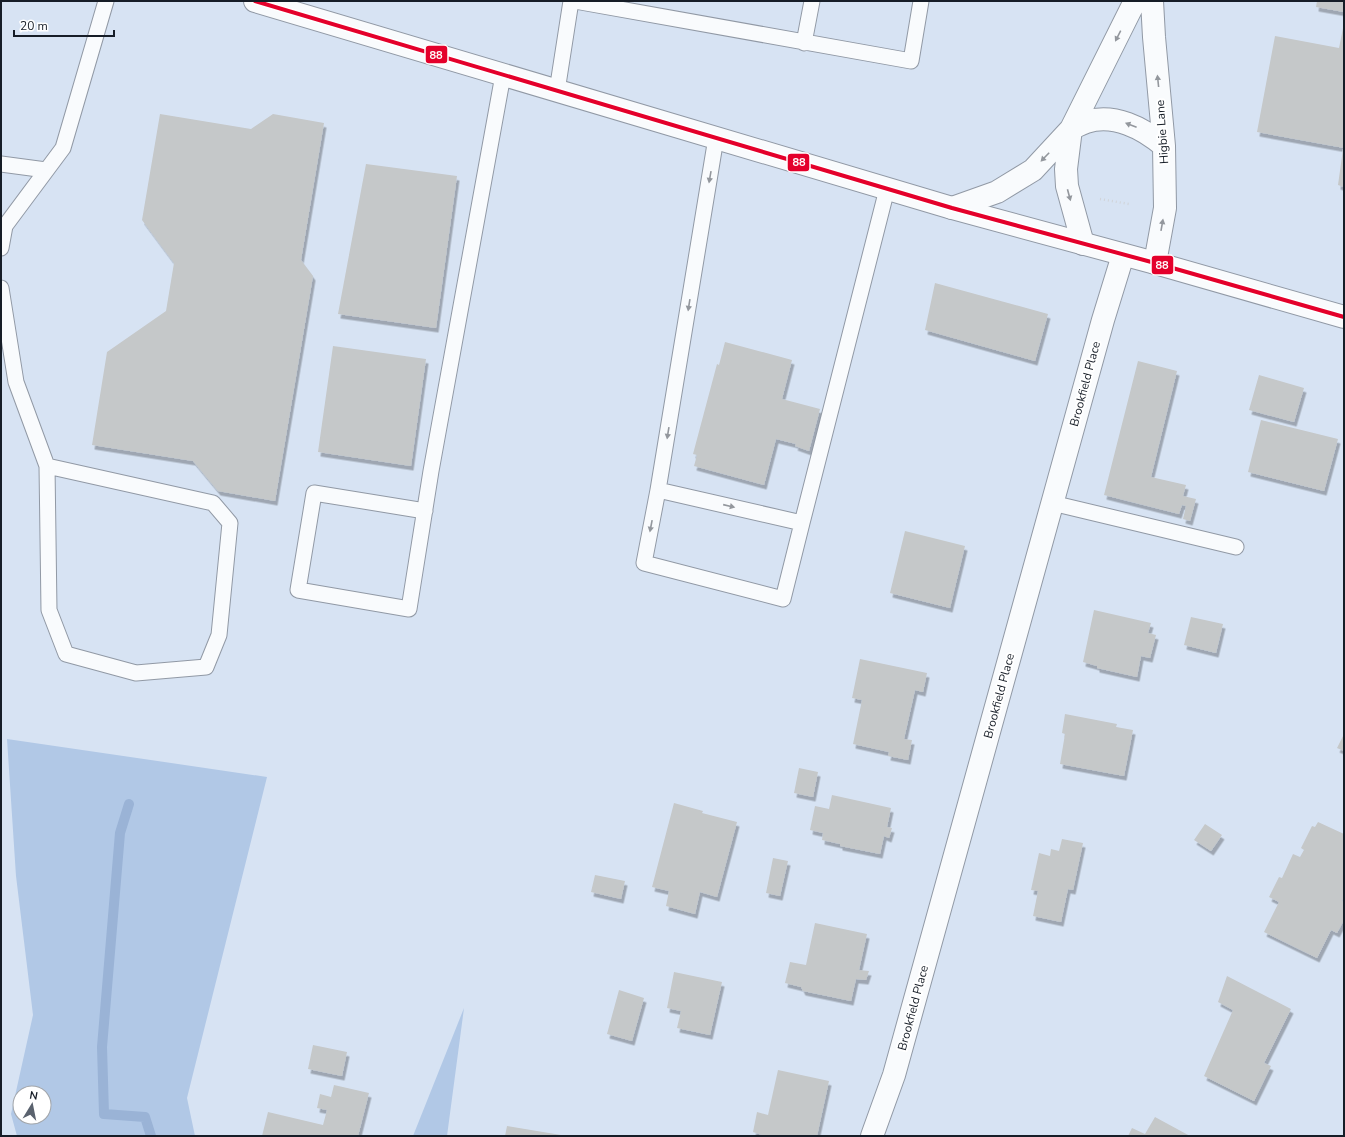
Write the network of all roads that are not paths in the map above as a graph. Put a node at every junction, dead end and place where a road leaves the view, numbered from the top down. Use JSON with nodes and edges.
{"nodes":[{"id":1,"x":106,"y":1,"type":"edge"},
{"id":2,"x":255,"y":1,"type":"edge"},
{"id":3,"x":572,"y":1,"type":"edge"},
{"id":4,"x":575,"y":1,"type":"edge"},
{"id":5,"x":812,"y":1,"type":"edge"},
{"id":6,"x":921,"y":1,"type":"edge"},
{"id":7,"x":1135,"y":1,"type":"edge"},
{"id":8,"x":1152,"y":1,"type":"edge"},
{"id":9,"x":804,"y":43,"type":"junction"},
{"id":10,"x":503,"y":75,"type":"junction"},
{"id":11,"x":557,"y":91,"type":"junction"},
{"id":12,"x":1071,"y":129,"type":"junction"},
{"id":13,"x":716,"y":138,"type":"junction"},
{"id":14,"x":1164,"y":146,"type":"junction"},
{"id":15,"x":1,"y":164,"type":"edge"},
{"id":16,"x":46,"y":170,"type":"junction"},
{"id":17,"x":887,"y":188,"type":"junction"},
{"id":18,"x":952,"y":208,"type":"junction"},
{"id":19,"x":1083,"y":244,"type":"junction"},
{"id":20,"x":1,"y":248,"type":"edge"},
{"id":21,"x":1123,"y":255,"type":"junction"},
{"id":22,"x":1155,"y":263,"type":"junction"},
{"id":23,"x":1,"y":288,"type":"edge"},
{"id":24,"x":1344,"y":317,"type":"edge"},
{"id":25,"x":47,"y":466,"type":"junction"},
{"id":26,"x":658,"y":490,"type":"junction"},
{"id":27,"x":1052,"y":503,"type":"junction"},
{"id":28,"x":425,"y":511,"type":"junction"},
{"id":29,"x":802,"y":523,"type":"junction"},
{"id":30,"x":1236,"y":547,"type":"dead end"},
{"id":31,"x":872,"y":1136,"type":"edge"}],
"edges":[{"from":1,"to":16,"type":"lane"},
{"from":2,"to":10,"type":"main road"},
{"from":3,"to":11,"type":"lane"},
{"from":4,"to":9,"type":"lane"},
{"from":5,"to":9,"type":"lane"},
{"from":6,"to":9,"type":"lane"},
{"from":7,"to":12,"type":"main road","one_way":true},
{"from":14,"to":8,"type":"main road","name":"Higbie Lane","one_way":true},
{"from":10,"to":11,"type":"main road"},
{"from":10,"to":28,"type":"lane"},
{"from":11,"to":13,"type":"main road"},
{"from":14,"to":12,"type":"main road","one_way":true},
{"from":12,"to":18,"type":"main road","one_way":true},
{"from":12,"to":19,"type":"main road","one_way":true},
{"from":13,"to":17,"type":"main road"},
{"from":13,"to":26,"type":"lane","one_way":true},
{"from":22,"to":14,"type":"main road","name":"Higbie Lane","one_way":true},
{"from":15,"to":16,"type":"lane"},
{"from":16,"to":20,"type":"lane"},
{"from":17,"to":18,"type":"main road"},
{"from":17,"to":29,"type":"lane"},
{"from":18,"to":19,"type":"main road"},
{"from":19,"to":21,"type":"main road"},
{"from":21,"to":22,"type":"main road"},
{"from":21,"to":27,"type":"main road","name":"Brookfield Place"},
{"from":22,"to":24,"type":"main road"},
{"from":23,"to":25,"type":"lane"},
{"from":25,"to":25,"type":"lane"},
{"from":26,"to":29,"type":"lane","one_way":true},
{"from":26,"to":29,"type":"lane","one_way":true},
{"from":27,"to":30,"type":"lane"},
{"from":27,"to":31,"type":"main road","name":"Brookfield Place"},
{"from":28,"to":28,"type":"lane"}]}
